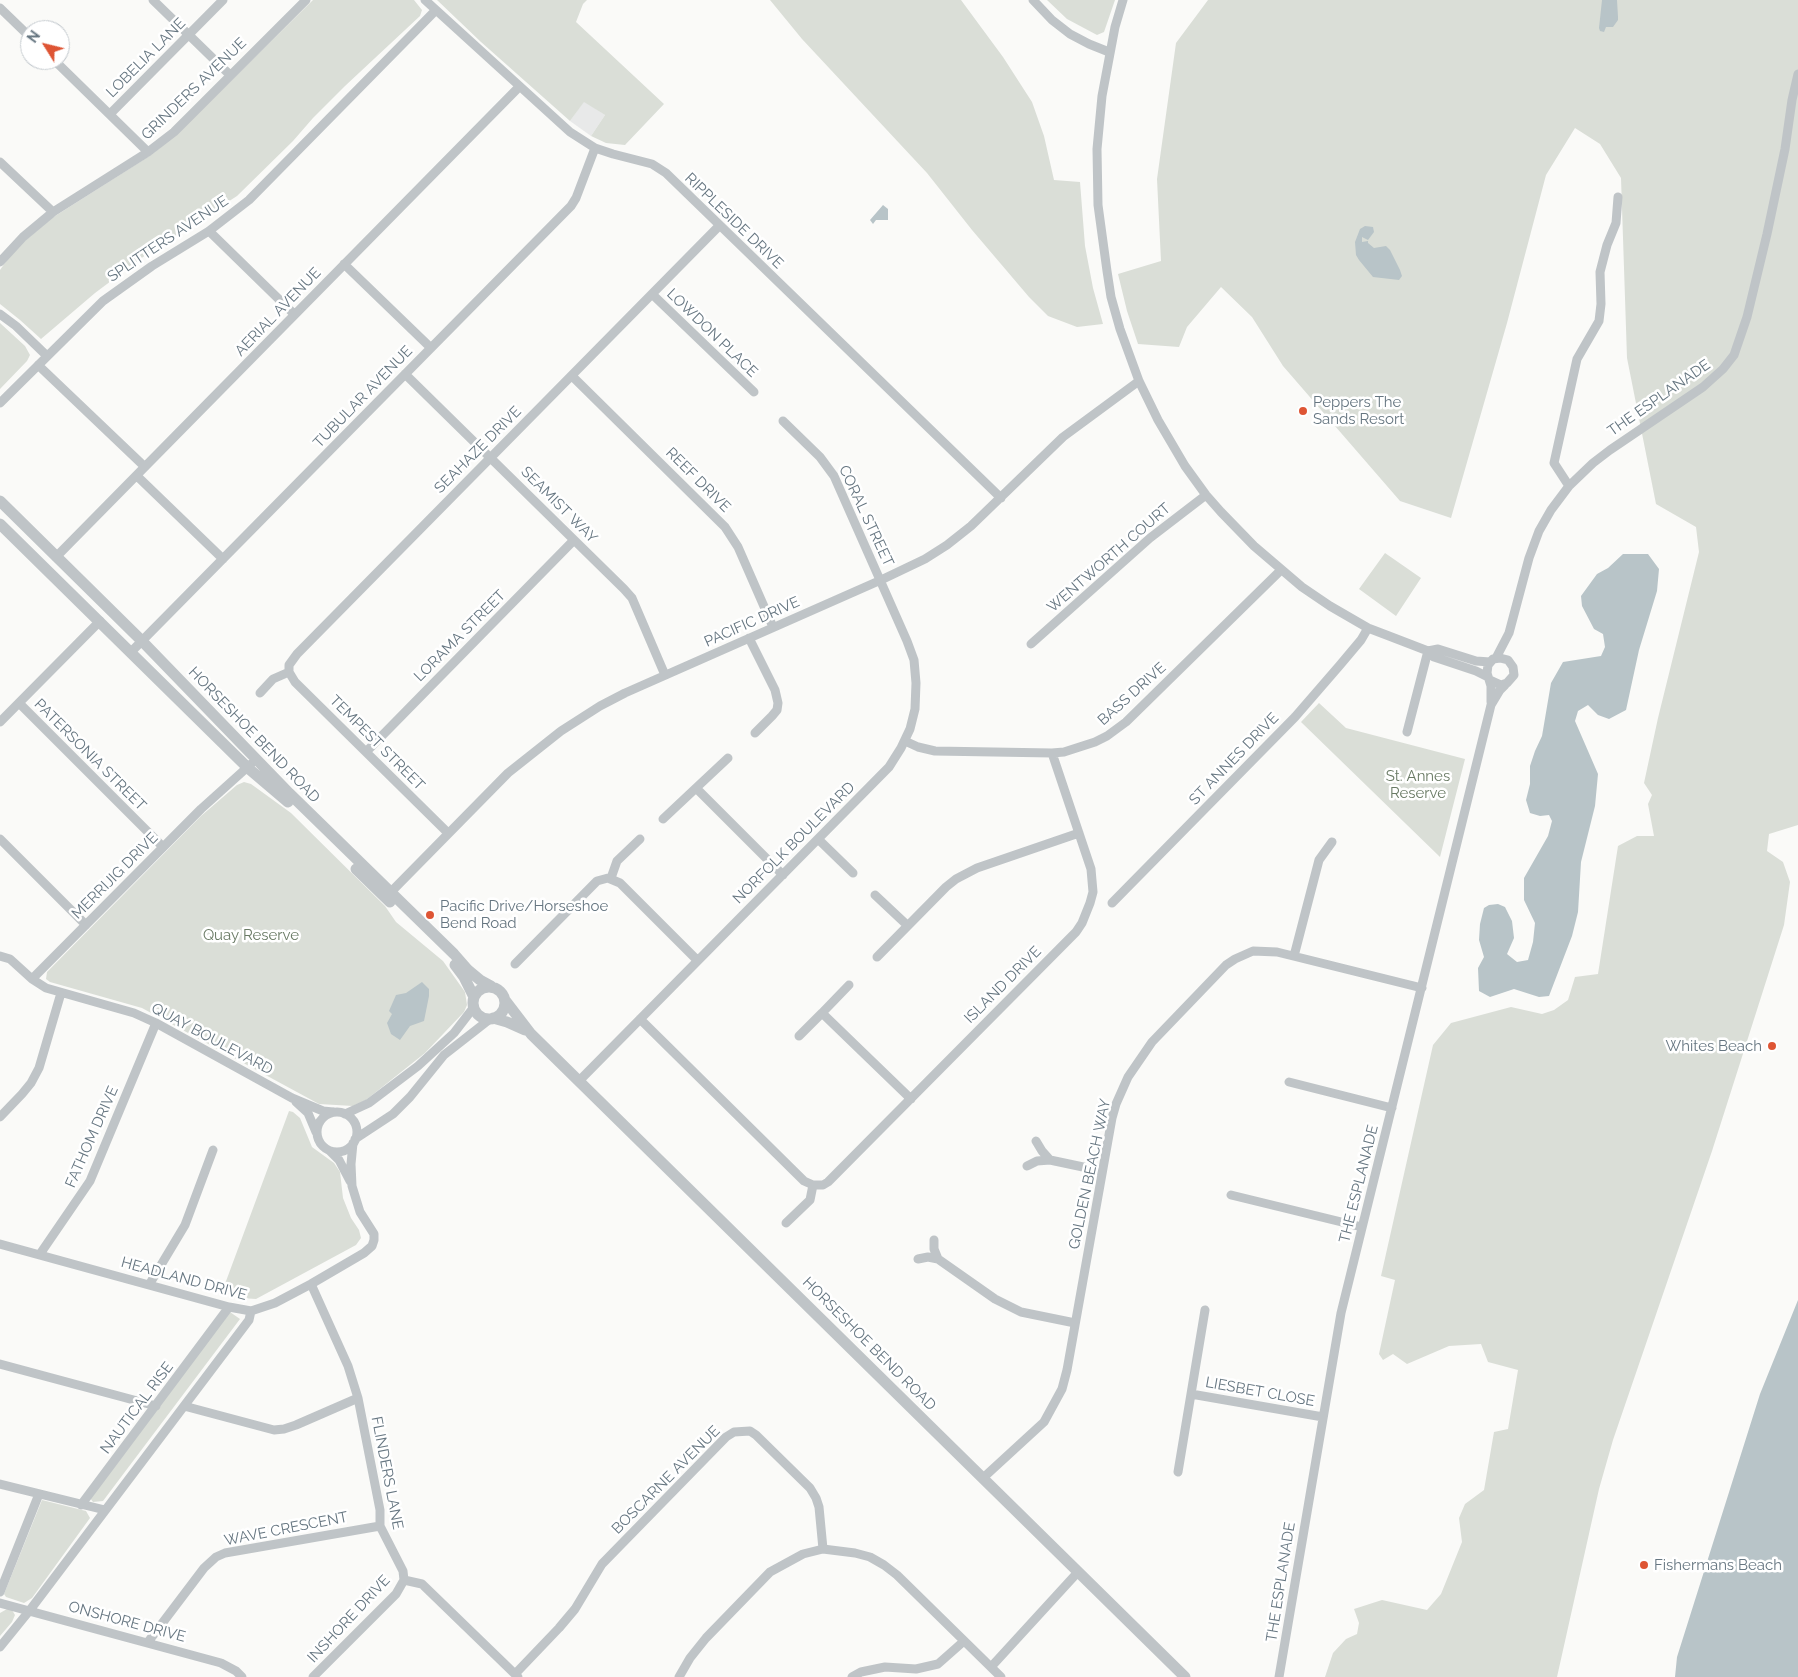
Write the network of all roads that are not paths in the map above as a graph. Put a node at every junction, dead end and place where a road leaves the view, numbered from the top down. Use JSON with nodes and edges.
{"nodes":[{"id":1,"x":153,"y":0,"type":"edge"},
{"id":2,"x":223,"y":0,"type":"edge"},
{"id":3,"x":306,"y":0,"type":"edge"},
{"id":4,"x":425,"y":0,"type":"edge"},
{"id":5,"x":1033,"y":0,"type":"edge"},
{"id":6,"x":1124,"y":0,"type":"edge"},
{"id":7,"x":0,"y":8,"type":"edge"},
{"id":8,"x":435,"y":11,"type":"junction"},
{"id":9,"x":20,"y":27,"type":"edge"},
{"id":10,"x":188,"y":34,"type":"junction"},
{"id":11,"x":1110,"y":52,"type":"junction"},
{"id":12,"x":64,"y":70,"type":"edge"},
{"id":13,"x":1798,"y":74,"type":"edge"},
{"id":14,"x":230,"y":75,"type":"junction"},
{"id":15,"x":519,"y":87,"type":"junction"},
{"id":16,"x":110,"y":114,"type":"junction"},
{"id":17,"x":596,"y":148,"type":"junction"},
{"id":18,"x":148,"y":152,"type":"junction"},
{"id":19,"x":0,"y":162,"type":"edge"},
{"id":20,"x":1618,"y":197,"type":"dead end"},
{"id":21,"x":53,"y":212,"type":"junction"},
{"id":22,"x":719,"y":226,"type":"junction"},
{"id":23,"x":209,"y":231,"type":"junction"},
{"id":24,"x":0,"y":262,"type":"edge"},
{"id":25,"x":344,"y":264,"type":"junction"},
{"id":26,"x":652,"y":294,"type":"junction"},
{"id":27,"x":0,"y":314,"type":"edge"},
{"id":28,"x":294,"y":314,"type":"junction"},
{"id":29,"x":431,"y":348,"type":"junction"},
{"id":30,"x":46,"y":355,"type":"junction"},
{"id":31,"x":38,"y":365,"type":"junction"},
{"id":32,"x":405,"y":374,"type":"junction"},
{"id":33,"x":572,"y":376,"type":"junction"},
{"id":34,"x":1139,"y":381,"type":"junction"},
{"id":35,"x":754,"y":392,"type":"dead end"},
{"id":36,"x":0,"y":403,"type":"edge"},
{"id":37,"x":783,"y":421,"type":"dead end"},
{"id":38,"x":491,"y":457,"type":"junction"},
{"id":39,"x":145,"y":468,"type":"junction"},
{"id":40,"x":137,"y":476,"type":"junction"},
{"id":41,"x":1569,"y":486,"type":"junction"},
{"id":42,"x":1206,"y":495,"type":"junction"},
{"id":43,"x":1001,"y":498,"type":"junction"},
{"id":44,"x":0,"y":501,"type":"edge"},
{"id":45,"x":0,"y":524,"type":"edge"},
{"id":46,"x":574,"y":540,"type":"junction"},
{"id":47,"x":56,"y":557,"type":"junction"},
{"id":48,"x":223,"y":559,"type":"junction"},
{"id":49,"x":1281,"y":570,"type":"junction"},
{"id":50,"x":881,"y":580,"type":"junction"},
{"id":51,"x":100,"y":621,"type":"junction"},
{"id":52,"x":773,"y":627,"type":"junction"},
{"id":53,"x":1368,"y":628,"type":"junction"},
{"id":54,"x":1509,"y":633,"type":"junction"},
{"id":55,"x":749,"y":638,"type":"junction"},
{"id":56,"x":142,"y":641,"type":"junction"},
{"id":57,"x":1031,"y":644,"type":"dead end"},
{"id":58,"x":1428,"y":651,"type":"junction"},
{"id":59,"x":131,"y":652,"type":"junction"},
{"id":60,"x":1493,"y":660,"type":"junction"},
{"id":61,"x":1511,"y":663,"type":"junction"},
{"id":62,"x":289,"y":672,"type":"junction"},
{"id":63,"x":665,"y":675,"type":"junction"},
{"id":64,"x":1489,"y":679,"type":"junction"},
{"id":65,"x":1505,"y":684,"type":"junction"},
{"id":66,"x":260,"y":693,"type":"dead end"},
{"id":67,"x":19,"y":703,"type":"junction"},
{"id":68,"x":1491,"y":703,"type":"junction"},
{"id":69,"x":0,"y":722,"type":"edge"},
{"id":70,"x":1407,"y":732,"type":"dead end"},
{"id":71,"x":754,"y":733,"type":"dead end"},
{"id":72,"x":905,"y":741,"type":"junction"},
{"id":73,"x":366,"y":752,"type":"junction"},
{"id":74,"x":1052,"y":753,"type":"junction"},
{"id":75,"x":728,"y":758,"type":"dead end"},
{"id":76,"x":252,"y":764,"type":"junction"},
{"id":77,"x":696,"y":788,"type":"junction"},
{"id":78,"x":663,"y":818,"type":"dead end"},
{"id":79,"x":447,"y":832,"type":"junction"},
{"id":80,"x":1079,"y":833,"type":"junction"},
{"id":81,"x":0,"y":839,"type":"edge"},
{"id":82,"x":640,"y":839,"type":"dead end"},
{"id":83,"x":818,"y":839,"type":"junction"},
{"id":84,"x":1332,"y":842,"type":"dead end"},
{"id":85,"x":163,"y":847,"type":"junction"},
{"id":86,"x":853,"y":873,"type":"dead end"},
{"id":87,"x":783,"y":875,"type":"junction"},
{"id":88,"x":611,"y":878,"type":"junction"},
{"id":89,"x":388,"y":895,"type":"junction"},
{"id":90,"x":875,"y":895,"type":"dead end"},
{"id":91,"x":1112,"y":903,"type":"dead end"},
{"id":92,"x":86,"y":925,"type":"junction"},
{"id":93,"x":907,"y":925,"type":"junction"},
{"id":94,"x":0,"y":956,"type":"edge"},
{"id":95,"x":1294,"y":956,"type":"junction"},
{"id":96,"x":877,"y":957,"type":"dead end"},
{"id":97,"x":697,"y":960,"type":"junction"},
{"id":98,"x":515,"y":964,"type":"dead end"},
{"id":99,"x":32,"y":979,"type":"junction"},
{"id":100,"x":849,"y":985,"type":"dead end"},
{"id":101,"x":491,"y":986,"type":"junction"},
{"id":102,"x":1422,"y":988,"type":"junction"},
{"id":103,"x":61,"y":993,"type":"junction"},
{"id":104,"x":505,"y":1000,"type":"junction"},
{"id":105,"x":474,"y":1002,"type":"junction"},
{"id":106,"x":822,"y":1013,"type":"junction"},
{"id":107,"x":492,"y":1018,"type":"junction"},
{"id":108,"x":640,"y":1019,"type":"junction"},
{"id":109,"x":156,"y":1023,"type":"junction"},
{"id":110,"x":531,"y":1034,"type":"junction"},
{"id":111,"x":799,"y":1036,"type":"dead end"},
{"id":112,"x":579,"y":1081,"type":"junction"},
{"id":113,"x":1289,"y":1082,"type":"dead end"},
{"id":114,"x":292,"y":1098,"type":"junction"},
{"id":115,"x":910,"y":1099,"type":"junction"},
{"id":116,"x":1392,"y":1108,"type":"junction"},
{"id":117,"x":333,"y":1112,"type":"junction"},
{"id":118,"x":345,"y":1114,"type":"junction"},
{"id":119,"x":0,"y":1117,"type":"edge"},
{"id":120,"x":317,"y":1132,"type":"junction"},
{"id":121,"x":354,"y":1141,"type":"junction"},
{"id":122,"x":1036,"y":1141,"type":"dead end"},
{"id":123,"x":213,"y":1150,"type":"dead end"},
{"id":124,"x":329,"y":1150,"type":"junction"},
{"id":125,"x":1050,"y":1160,"type":"junction"},
{"id":126,"x":1027,"y":1166,"type":"dead end"},
{"id":127,"x":1102,"y":1171,"type":"junction"},
{"id":128,"x":813,"y":1185,"type":"junction"},
{"id":129,"x":352,"y":1186,"type":"junction"},
{"id":130,"x":1231,"y":1195,"type":"dead end"},
{"id":131,"x":786,"y":1223,"type":"dead end"},
{"id":132,"x":1362,"y":1228,"type":"junction"},
{"id":133,"x":934,"y":1240,"type":"dead end"},
{"id":134,"x":0,"y":1244,"type":"edge"},
{"id":135,"x":40,"y":1254,"type":"junction"},
{"id":136,"x":918,"y":1259,"type":"dead end"},
{"id":137,"x":938,"y":1259,"type":"junction"},
{"id":138,"x":149,"y":1284,"type":"junction"},
{"id":139,"x":310,"y":1284,"type":"junction"},
{"id":140,"x":229,"y":1307,"type":"junction"},
{"id":141,"x":1205,"y":1310,"type":"dead end"},
{"id":142,"x":251,"y":1311,"type":"junction"},
{"id":143,"x":1075,"y":1323,"type":"junction"},
{"id":144,"x":0,"y":1364,"type":"edge"},
{"id":145,"x":1192,"y":1394,"type":"junction"},
{"id":146,"x":358,"y":1398,"type":"junction"},
{"id":147,"x":156,"y":1406,"type":"junction"},
{"id":148,"x":184,"y":1406,"type":"junction"},
{"id":149,"x":1323,"y":1417,"type":"junction"},
{"id":150,"x":1178,"y":1472,"type":"dead end"},
{"id":151,"x":983,"y":1478,"type":"junction"},
{"id":152,"x":0,"y":1484,"type":"edge"},
{"id":153,"x":39,"y":1494,"type":"junction"},
{"id":154,"x":81,"y":1505,"type":"junction"},
{"id":155,"x":105,"y":1510,"type":"junction"},
{"id":156,"x":380,"y":1526,"type":"junction"},
{"id":157,"x":823,"y":1549,"type":"junction"},
{"id":158,"x":1078,"y":1572,"type":"junction"},
{"id":159,"x":404,"y":1580,"type":"junction"},
{"id":160,"x":0,"y":1592,"type":"edge"},
{"id":161,"x":0,"y":1603,"type":"edge"},
{"id":162,"x":30,"y":1610,"type":"junction"},
{"id":163,"x":964,"y":1641,"type":"junction"},
{"id":164,"x":148,"y":1642,"type":"junction"},
{"id":165,"x":0,"y":1647,"type":"edge"},
{"id":166,"x":991,"y":1667,"type":"junction"},
{"id":167,"x":517,"y":1675,"type":"edge"},
{"id":168,"x":242,"y":1677,"type":"edge"},
{"id":169,"x":314,"y":1677,"type":"edge"},
{"id":170,"x":679,"y":1677,"type":"edge"},
{"id":171,"x":852,"y":1677,"type":"edge"},
{"id":172,"x":1001,"y":1677,"type":"edge"},
{"id":173,"x":1185,"y":1677,"type":"edge"},
{"id":174,"x":1280,"y":1677,"type":"edge"}],
"edges":[{"from":1,"to":10,"type":"street"},
{"from":2,"to":10,"type":"street","name":"LOBELIA LANE"},
{"from":3,"to":14,"type":"street","name":"GRINDERS AVENUE"},
{"from":4,"to":8,"type":"street","name":"RIPPLESIDE DRIVE"},
{"from":5,"to":11,"type":"street"},
{"from":6,"to":11,"type":"street"},
{"from":7,"to":9,"type":"street"},
{"from":8,"to":15,"type":"street","name":"RIPPLESIDE DRIVE"},
{"from":8,"to":23,"type":"street","name":"SPLITTERS AVENUE"},
{"from":10,"to":14,"type":"street"},
{"from":10,"to":16,"type":"street","name":"LOBELIA LANE"},
{"from":11,"to":34,"type":"street"},
{"from":12,"to":16,"type":"street"},
{"from":13,"to":41,"type":"street","name":"THE ESPLANADE"},
{"from":14,"to":18,"type":"street","name":"GRINDERS AVENUE"},
{"from":15,"to":17,"type":"street","name":"RIPPLESIDE DRIVE"},
{"from":15,"to":25,"type":"street","name":"AERIAL AVENUE"},
{"from":16,"to":18,"type":"street"},
{"from":17,"to":22,"type":"street","name":"RIPPLESIDE DRIVE"},
{"from":17,"to":29,"type":"street","name":"TUBULAR AVENUE"},
{"from":18,"to":21,"type":"street","name":"GRINDERS AVENUE"},
{"from":19,"to":21,"type":"street"},
{"from":20,"to":41,"type":"street"},
{"from":21,"to":24,"type":"street","name":"GRINDERS AVENUE"},
{"from":22,"to":26,"type":"street","name":"SEAHAZE DRIVE"},
{"from":22,"to":43,"type":"street","name":"RIPPLESIDE DRIVE"},
{"from":23,"to":28,"type":"street"},
{"from":23,"to":30,"type":"street","name":"SPLITTERS AVENUE"},
{"from":25,"to":28,"type":"street","name":"AERIAL AVENUE"},
{"from":25,"to":29,"type":"street"},
{"from":26,"to":33,"type":"street","name":"SEAHAZE DRIVE"},
{"from":26,"to":35,"type":"street","name":"LOWDON PLACE"},
{"from":27,"to":30,"type":"street"},
{"from":28,"to":39,"type":"street","name":"AERIAL AVENUE"},
{"from":29,"to":32,"type":"street","name":"TUBULAR AVENUE"},
{"from":30,"to":31,"type":"street","name":"SPLITTERS AVENUE"},
{"from":31,"to":36,"type":"street","name":"SPLITTERS AVENUE"},
{"from":31,"to":39,"type":"street"},
{"from":32,"to":38,"type":"street","name":"SEAMIST WAY"},
{"from":32,"to":48,"type":"street","name":"TUBULAR AVENUE"},
{"from":33,"to":38,"type":"street","name":"SEAHAZE DRIVE"},
{"from":33,"to":52,"type":"street","name":"REEF DRIVE"},
{"from":34,"to":42,"type":"street"},
{"from":34,"to":43,"type":"street","name":"PACIFIC DRIVE"},
{"from":37,"to":50,"type":"street","name":"CORAL STREET"},
{"from":38,"to":46,"type":"street","name":"SEAMIST WAY"},
{"from":38,"to":62,"type":"street","name":"SEAHAZE DRIVE"},
{"from":39,"to":40,"type":"street","name":"AERIAL AVENUE"},
{"from":40,"to":47,"type":"street","name":"AERIAL AVENUE"},
{"from":40,"to":48,"type":"street"},
{"from":41,"to":54,"type":"street","name":"THE ESPLANADE"},
{"from":42,"to":49,"type":"street"},
{"from":42,"to":57,"type":"street","name":"WENTWORTH COURT"},
{"from":43,"to":50,"type":"street","name":"PACIFIC DRIVE"},
{"from":44,"to":47,"type":"street","name":"HORSESHOE BEND ROAD"},
{"from":45,"to":51,"type":"street","name":"HORSESHOE BEND ROAD"},
{"from":46,"to":63,"type":"street","name":"SEAMIST WAY"},
{"from":46,"to":73,"type":"street","name":"LORAMA STREET"},
{"from":47,"to":56,"type":"street","name":"HORSESHOE BEND ROAD"},
{"from":48,"to":56,"type":"street","name":"TUBULAR AVENUE"},
{"from":49,"to":53,"type":"street"},
{"from":49,"to":74,"type":"street","name":"BASS DRIVE"},
{"from":50,"to":52,"type":"street","name":"PACIFIC DRIVE"},
{"from":50,"to":72,"type":"street","name":"NORFOLK BOULEVARD"},
{"from":51,"to":59,"type":"street","name":"HORSESHOE BEND ROAD"},
{"from":51,"to":67,"type":"street"},
{"from":52,"to":55,"type":"street","name":"PACIFIC DRIVE"},
{"from":53,"to":58,"type":"street"},
{"from":53,"to":91,"type":"street","name":"ST ANNES DRIVE"},
{"from":54,"to":60,"type":"street","name":"THE ESPLANADE"},
{"from":54,"to":61,"type":"street","name":"THE ESPLANADE"},
{"from":55,"to":63,"type":"street","name":"PACIFIC DRIVE"},
{"from":55,"to":71,"type":"street"},
{"from":56,"to":59,"type":"street","name":"TUBULAR AVENUE"},
{"from":56,"to":76,"type":"street","name":"HORSESHOE BEND ROAD"},
{"from":58,"to":60,"type":"street"},
{"from":58,"to":64,"type":"street"},
{"from":58,"to":70,"type":"street"},
{"from":59,"to":76,"type":"street","name":"HORSESHOE BEND ROAD"},
{"from":60,"to":61,"type":"street"},
{"from":60,"to":64,"type":"street","name":"THE ESPLANADE"},
{"from":61,"to":65,"type":"street","name":"THE ESPLANADE"},
{"from":62,"to":66,"type":"street"},
{"from":62,"to":73,"type":"street","name":"TEMPEST STREET"},
{"from":63,"to":79,"type":"street","name":"PACIFIC DRIVE"},
{"from":64,"to":65,"type":"street"},
{"from":64,"to":68,"type":"street","name":"THE ESPLANADE"},
{"from":65,"to":68,"type":"street","name":"THE ESPLANADE"},
{"from":67,"to":69,"type":"street"},
{"from":67,"to":85,"type":"street","name":"PATERSONIA STREET"},
{"from":68,"to":102,"type":"street","name":"THE ESPLANADE"},
{"from":72,"to":74,"type":"street","name":"BASS DRIVE"},
{"from":72,"to":83,"type":"street","name":"NORFOLK BOULEVARD"},
{"from":73,"to":79,"type":"street","name":"TEMPEST STREET"},
{"from":74,"to":80,"type":"street","name":"ISLAND DRIVE"},
{"from":75,"to":77,"type":"street"},
{"from":76,"to":85,"type":"street","name":"MERRIJIG DRIVE"},
{"from":76,"to":89,"type":"street","name":"HORSESHOE BEND ROAD"},
{"from":77,"to":78,"type":"street"},
{"from":77,"to":87,"type":"street"},
{"from":79,"to":89,"type":"street","name":"PACIFIC DRIVE"},
{"from":80,"to":93,"type":"street"},
{"from":80,"to":115,"type":"street","name":"ISLAND DRIVE"},
{"from":81,"to":92,"type":"street"},
{"from":82,"to":88,"type":"street"},
{"from":83,"to":86,"type":"street"},
{"from":83,"to":87,"type":"street","name":"NORFOLK BOULEVARD"},
{"from":84,"to":95,"type":"street"},
{"from":85,"to":92,"type":"street","name":"MERRIJIG DRIVE"},
{"from":87,"to":97,"type":"street","name":"NORFOLK BOULEVARD"},
{"from":88,"to":97,"type":"street"},
{"from":88,"to":98,"type":"street"},
{"from":89,"to":101,"type":"street","name":"HORSESHOE BEND ROAD"},
{"from":89,"to":105,"type":"street","name":"HORSESHOE BEND ROAD"},
{"from":90,"to":93,"type":"street"},
{"from":92,"to":99,"type":"street","name":"MERRIJIG DRIVE"},
{"from":93,"to":96,"type":"street"},
{"from":94,"to":99,"type":"street"},
{"from":95,"to":102,"type":"street","name":"GOLDEN BEACH WAY"},
{"from":95,"to":127,"type":"street","name":"GOLDEN BEACH WAY"},
{"from":97,"to":108,"type":"street","name":"NORFOLK BOULEVARD"},
{"from":99,"to":103,"type":"street","name":"QUAY BOULEVARD"},
{"from":100,"to":106,"type":"street"},
{"from":101,"to":104,"type":"street"},
{"from":101,"to":105,"type":"street"},
{"from":102,"to":116,"type":"street","name":"THE ESPLANADE"},
{"from":103,"to":109,"type":"street","name":"QUAY BOULEVARD"},
{"from":103,"to":119,"type":"street"},
{"from":104,"to":107,"type":"street"},
{"from":104,"to":110,"type":"street","name":"HORSESHOE BEND ROAD"},
{"from":105,"to":107,"type":"street"},
{"from":105,"to":118,"type":"street"},
{"from":106,"to":111,"type":"street"},
{"from":106,"to":115,"type":"street"},
{"from":107,"to":110,"type":"street","name":"HORSESHOE BEND ROAD"},
{"from":107,"to":121,"type":"street"},
{"from":108,"to":112,"type":"street","name":"NORFOLK BOULEVARD"},
{"from":108,"to":128,"type":"street"},
{"from":109,"to":114,"type":"street","name":"QUAY BOULEVARD"},
{"from":109,"to":135,"type":"street","name":"FATHOM DRIVE"},
{"from":110,"to":112,"type":"street","name":"HORSESHOE BEND ROAD"},
{"from":112,"to":151,"type":"street","name":"HORSESHOE BEND ROAD"},
{"from":113,"to":116,"type":"street"},
{"from":114,"to":117,"type":"street","name":"QUAY BOULEVARD"},
{"from":114,"to":120,"type":"street","name":"QUAY BOULEVARD"},
{"from":115,"to":128,"type":"street","name":"ISLAND DRIVE"},
{"from":116,"to":132,"type":"street","name":"THE ESPLANADE"},
{"from":117,"to":118,"type":"street","name":"QUAY BOULEVARD"},
{"from":117,"to":120,"type":"street"},
{"from":118,"to":121,"type":"street"},
{"from":120,"to":124,"type":"street","name":"QUAY BOULEVARD"},
{"from":121,"to":124,"type":"street"},
{"from":121,"to":129,"type":"street","name":"HEADLAND DRIVE"},
{"from":122,"to":125,"type":"street"},
{"from":123,"to":138,"type":"street"},
{"from":124,"to":129,"type":"street","name":"HEADLAND DRIVE"},
{"from":125,"to":126,"type":"street"},
{"from":125,"to":127,"type":"street"},
{"from":127,"to":143,"type":"street","name":"GOLDEN BEACH WAY"},
{"from":128,"to":131,"type":"street"},
{"from":129,"to":139,"type":"street","name":"HEADLAND DRIVE"},
{"from":130,"to":132,"type":"street"},
{"from":132,"to":149,"type":"street","name":"THE ESPLANADE"},
{"from":133,"to":137,"type":"street"},
{"from":134,"to":135,"type":"street","name":"HEADLAND DRIVE"},
{"from":135,"to":138,"type":"street","name":"HEADLAND DRIVE"},
{"from":136,"to":137,"type":"street"},
{"from":137,"to":143,"type":"street"},
{"from":138,"to":140,"type":"street","name":"HEADLAND DRIVE"},
{"from":139,"to":142,"type":"street","name":"HEADLAND DRIVE"},
{"from":139,"to":146,"type":"street","name":"FLINDERS LANE"},
{"from":140,"to":142,"type":"street","name":"HEADLAND DRIVE"},
{"from":140,"to":147,"type":"street","name":"NAUTICAL RISE"},
{"from":141,"to":145,"type":"street","name":"LIESBET CLOSE"},
{"from":142,"to":148,"type":"street"},
{"from":143,"to":151,"type":"street","name":"GOLDEN BEACH WAY"},
{"from":144,"to":147,"type":"street"},
{"from":145,"to":149,"type":"street","name":"LIESBET CLOSE"},
{"from":145,"to":150,"type":"street","name":"LIESBET CLOSE"},
{"from":146,"to":148,"type":"street"},
{"from":146,"to":156,"type":"street","name":"FLINDERS LANE"},
{"from":147,"to":154,"type":"street","name":"NAUTICAL RISE"},
{"from":148,"to":155,"type":"street"},
{"from":149,"to":174,"type":"street","name":"THE ESPLANADE"},
{"from":151,"to":158,"type":"street","name":"HORSESHOE BEND ROAD"},
{"from":152,"to":153,"type":"street"},
{"from":153,"to":154,"type":"street"},
{"from":153,"to":160,"type":"street"},
{"from":154,"to":155,"type":"street"},
{"from":155,"to":162,"type":"street"},
{"from":156,"to":159,"type":"street","name":"FLINDERS LANE"},
{"from":156,"to":164,"type":"street","name":"WAVE CRESCENT"},
{"from":157,"to":163,"type":"street"},
{"from":157,"to":167,"type":"street","name":"BOSCARNE AVENUE"},
{"from":157,"to":170,"type":"street"},
{"from":158,"to":166,"type":"street"},
{"from":158,"to":173,"type":"street","name":"HORSESHOE BEND ROAD"},
{"from":159,"to":167,"type":"street"},
{"from":159,"to":169,"type":"street","name":"INSHORE DRIVE"},
{"from":161,"to":162,"type":"street","name":"ONSHORE DRIVE"},
{"from":162,"to":164,"type":"street","name":"ONSHORE DRIVE"},
{"from":162,"to":165,"type":"street"},
{"from":163,"to":166,"type":"street"},
{"from":163,"to":171,"type":"street"},
{"from":164,"to":168,"type":"street","name":"ONSHORE DRIVE"},
{"from":166,"to":172,"type":"street"}]}
